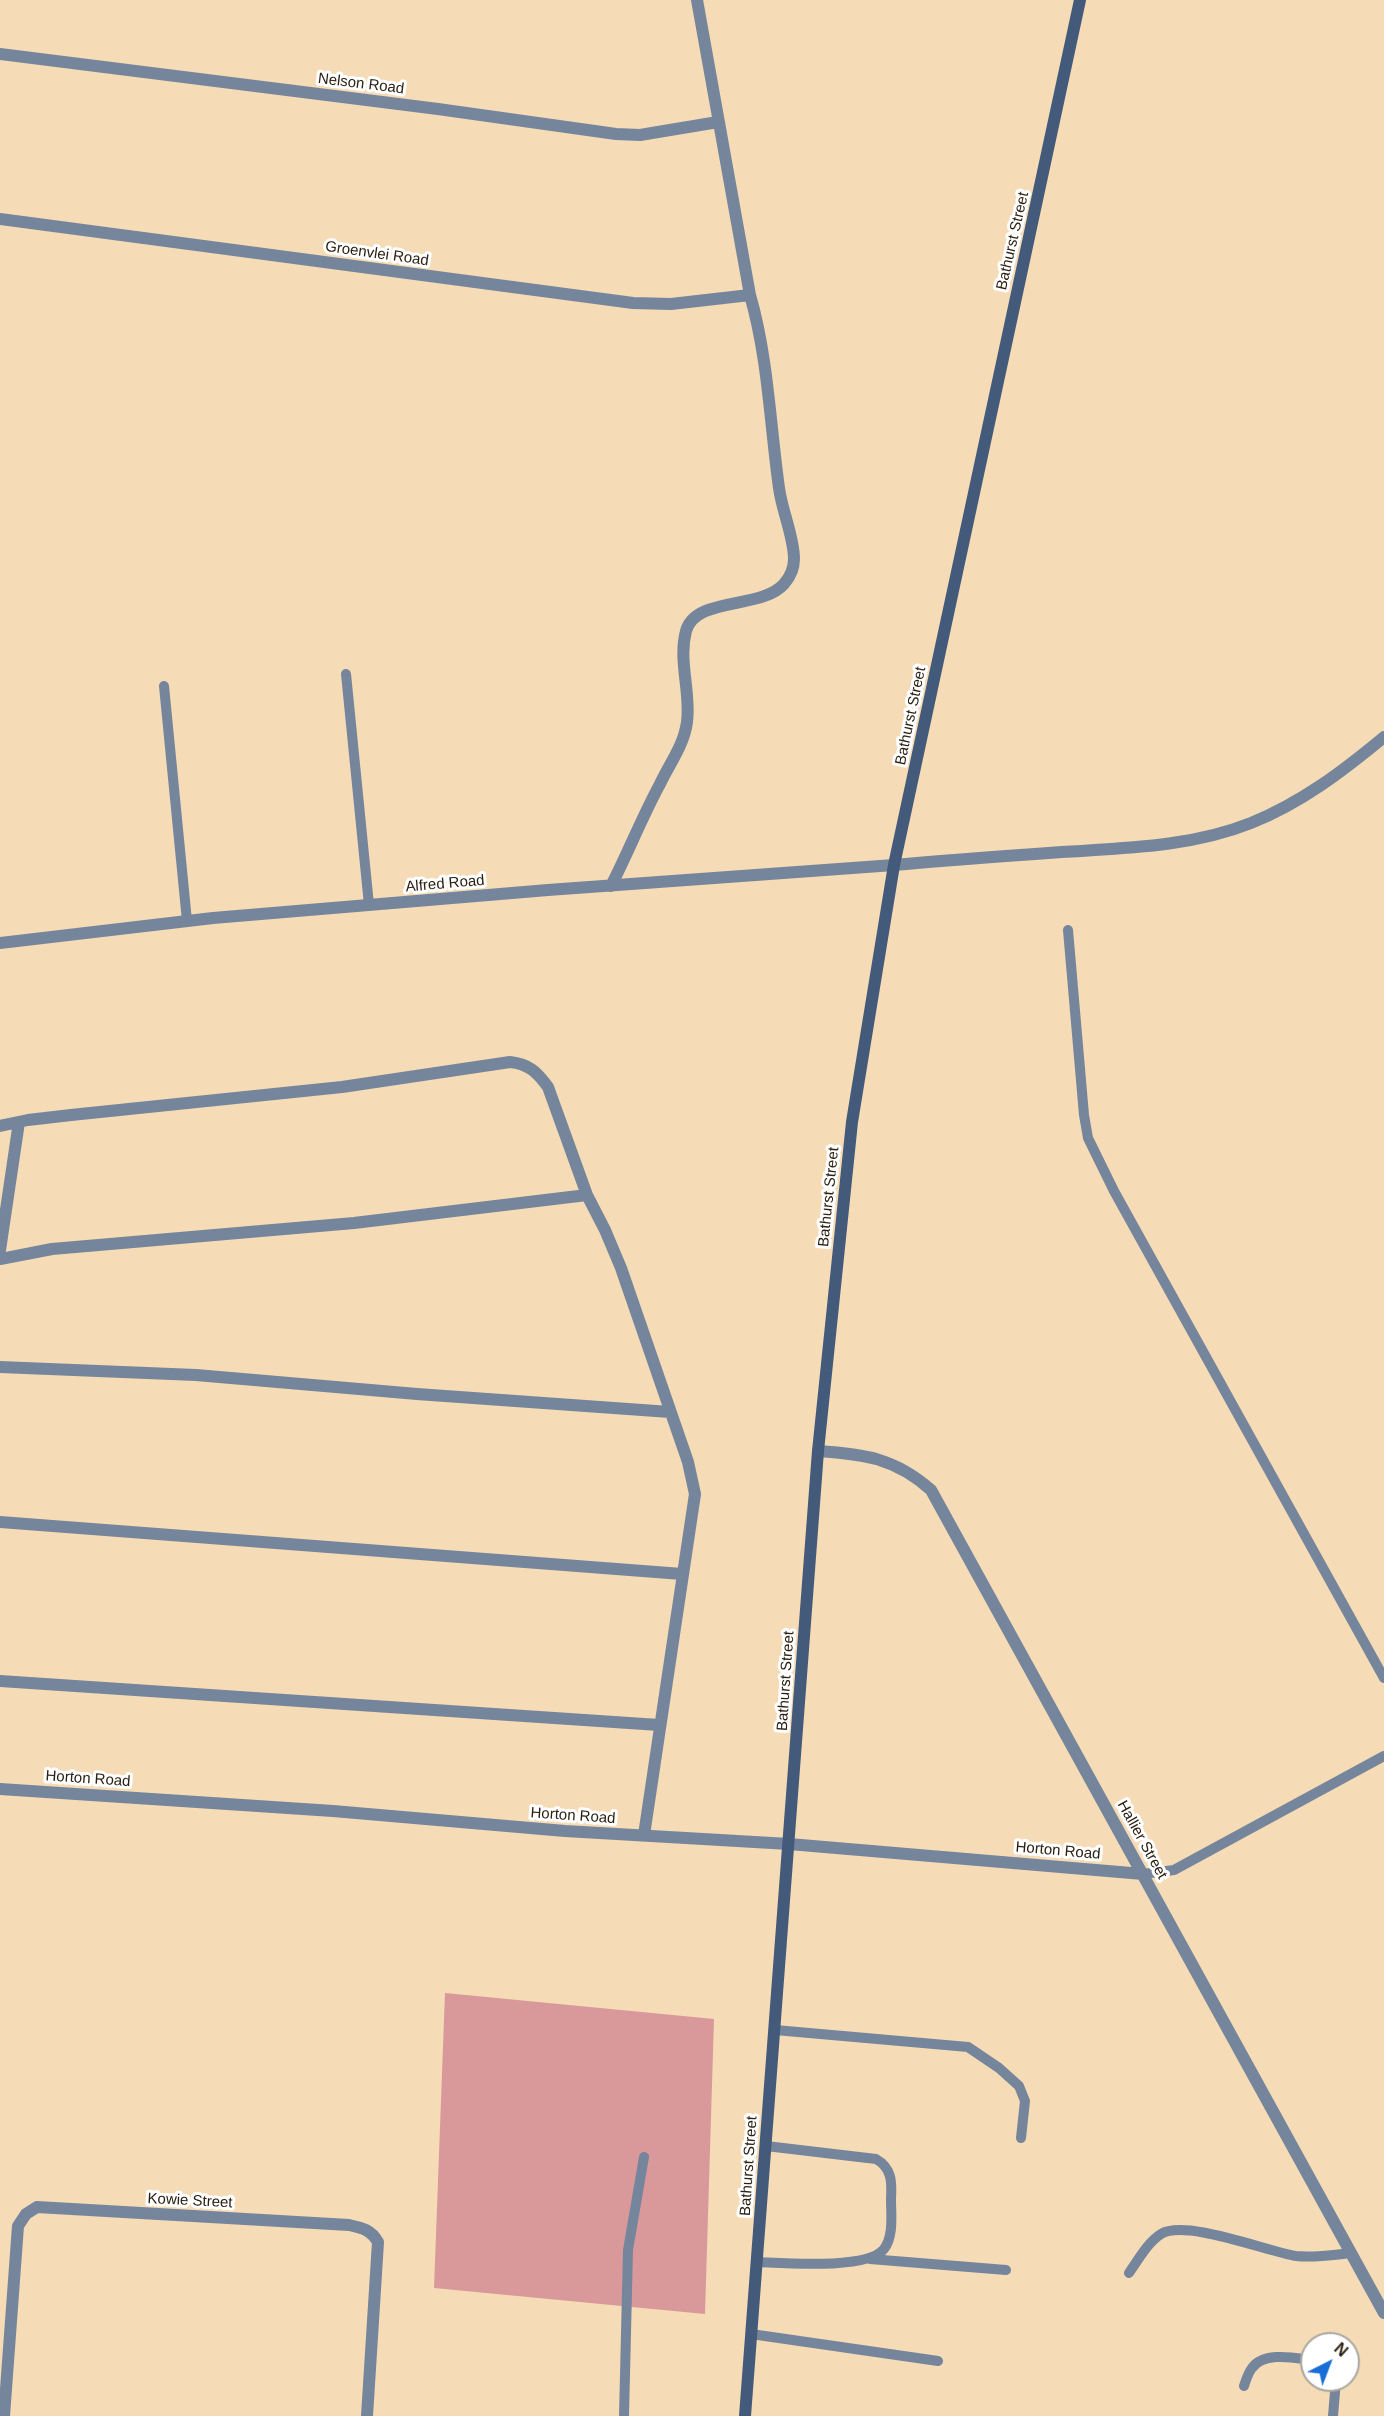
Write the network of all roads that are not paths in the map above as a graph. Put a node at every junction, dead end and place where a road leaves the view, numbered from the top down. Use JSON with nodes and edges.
{"nodes":[{"id":1,"x":697,"y":0,"type":"edge"},
{"id":2,"x":1080,"y":0,"type":"edge"},
{"id":3,"x":0,"y":54,"type":"edge"},
{"id":4,"x":718,"y":122,"type":"junction"},
{"id":5,"x":0,"y":219,"type":"edge"},
{"id":6,"x":750,"y":295,"type":"junction"},
{"id":7,"x":346,"y":674,"type":"dead end"},
{"id":8,"x":164,"y":686,"type":"dead end"},
{"id":9,"x":1384,"y":737,"type":"edge"},
{"id":10,"x":894,"y":865,"type":"junction"},
{"id":11,"x":611,"y":886,"type":"junction"},
{"id":12,"x":369,"y":905,"type":"junction"},
{"id":13,"x":187,"y":921,"type":"junction"},
{"id":14,"x":1068,"y":930,"type":"dead end"},
{"id":15,"x":0,"y":943,"type":"edge"},
{"id":16,"x":19,"y":1122,"type":"junction"},
{"id":17,"x":0,"y":1126,"type":"edge"},
{"id":18,"x":587,"y":1195,"type":"junction"},
{"id":19,"x":0,"y":1250,"type":"edge"},
{"id":20,"x":0,"y":1259,"type":"edge"},
{"id":21,"x":0,"y":1367,"type":"edge"},
{"id":22,"x":670,"y":1412,"type":"junction"},
{"id":23,"x":818,"y":1451,"type":"junction"},
{"id":24,"x":0,"y":1522,"type":"edge"},
{"id":25,"x":682,"y":1574,"type":"junction"},
{"id":26,"x":1384,"y":1678,"type":"edge"},
{"id":27,"x":0,"y":1681,"type":"edge"},
{"id":28,"x":659,"y":1725,"type":"junction"},
{"id":29,"x":1384,"y":1756,"type":"edge"},
{"id":30,"x":0,"y":1789,"type":"edge"},
{"id":31,"x":644,"y":1835,"type":"junction"},
{"id":32,"x":789,"y":1844,"type":"junction"},
{"id":33,"x":1143,"y":1874,"type":"junction"},
{"id":34,"x":775,"y":2030,"type":"junction"},
{"id":35,"x":1021,"y":2138,"type":"dead end"},
{"id":36,"x":766,"y":2146,"type":"junction"},
{"id":37,"x":644,"y":2157,"type":"dead end"},
{"id":38,"x":1351,"y":2253,"type":"junction"},
{"id":39,"x":870,"y":2259,"type":"junction"},
{"id":40,"x":756,"y":2262,"type":"junction"},
{"id":41,"x":1006,"y":2270,"type":"dead end"},
{"id":42,"x":1129,"y":2273,"type":"dead end"},
{"id":43,"x":1384,"y":2313,"type":"edge"},
{"id":44,"x":751,"y":2334,"type":"junction"},
{"id":45,"x":1300,"y":2359,"type":"edge"},
{"id":46,"x":938,"y":2361,"type":"dead end"},
{"id":47,"x":1244,"y":2386,"type":"dead end"},
{"id":48,"x":1335,"y":2392,"type":"edge"},
{"id":49,"x":4,"y":2416,"type":"edge"},
{"id":50,"x":367,"y":2416,"type":"edge"},
{"id":51,"x":624,"y":2416,"type":"edge"},
{"id":52,"x":745,"y":2416,"type":"edge"},
{"id":53,"x":1334,"y":2416,"type":"edge"}],
"edges":[{"from":1,"to":4,"type":"street"},
{"from":2,"to":10,"type":"main road","name":"Bathurst Street"},
{"from":3,"to":4,"type":"street","name":"Nelson Road"},
{"from":4,"to":6,"type":"street"},
{"from":5,"to":6,"type":"street","name":"Groenvlei Road"},
{"from":6,"to":11,"type":"street"},
{"from":7,"to":12,"type":"lane"},
{"from":8,"to":13,"type":"lane"},
{"from":9,"to":10,"type":"street","name":"Alfred Road"},
{"from":10,"to":11,"type":"street","name":"Alfred Road"},
{"from":10,"to":23,"type":"main road","name":"Bathurst Street"},
{"from":11,"to":12,"type":"street","name":"Alfred Road"},
{"from":12,"to":13,"type":"street","name":"Alfred Road"},
{"from":13,"to":15,"type":"street","name":"Alfred Road"},
{"from":14,"to":26,"type":"lane"},
{"from":16,"to":17,"type":"street"},
{"from":16,"to":18,"type":"street"},
{"from":16,"to":19,"type":"street"},
{"from":18,"to":20,"type":"street"},
{"from":18,"to":22,"type":"street"},
{"from":21,"to":22,"type":"street"},
{"from":22,"to":25,"type":"street"},
{"from":23,"to":32,"type":"main road","name":"Bathurst Street"},
{"from":23,"to":33,"type":"street","name":"Hallier Street"},
{"from":24,"to":25,"type":"street"},
{"from":25,"to":28,"type":"street"},
{"from":27,"to":28,"type":"street"},
{"from":28,"to":31,"type":"street"},
{"from":29,"to":33,"type":"lane"},
{"from":30,"to":31,"type":"street","name":"Horton Road"},
{"from":31,"to":32,"type":"street","name":"Horton Road"},
{"from":32,"to":33,"type":"street","name":"Horton Road"},
{"from":32,"to":34,"type":"main road","name":"Bathurst Street"},
{"from":33,"to":38,"type":"street","name":"Hallier Street"},
{"from":34,"to":35,"type":"lane"},
{"from":34,"to":36,"type":"main road","name":"Bathurst Street"},
{"from":36,"to":39,"type":"lane"},
{"from":36,"to":40,"type":"main road","name":"Bathurst Street"},
{"from":37,"to":51,"type":"lane"},
{"from":38,"to":42,"type":"lane"},
{"from":38,"to":43,"type":"street","name":"Hallier Street"},
{"from":39,"to":40,"type":"lane"},
{"from":39,"to":41,"type":"lane"},
{"from":40,"to":44,"type":"main road","name":"Bathurst Street"},
{"from":44,"to":46,"type":"lane"},
{"from":44,"to":52,"type":"main road","name":"Bathurst Street"},
{"from":45,"to":47,"type":"lane"},
{"from":48,"to":53,"type":"lane"},
{"from":49,"to":50,"type":"street","name":"Kowie Street"}]}
